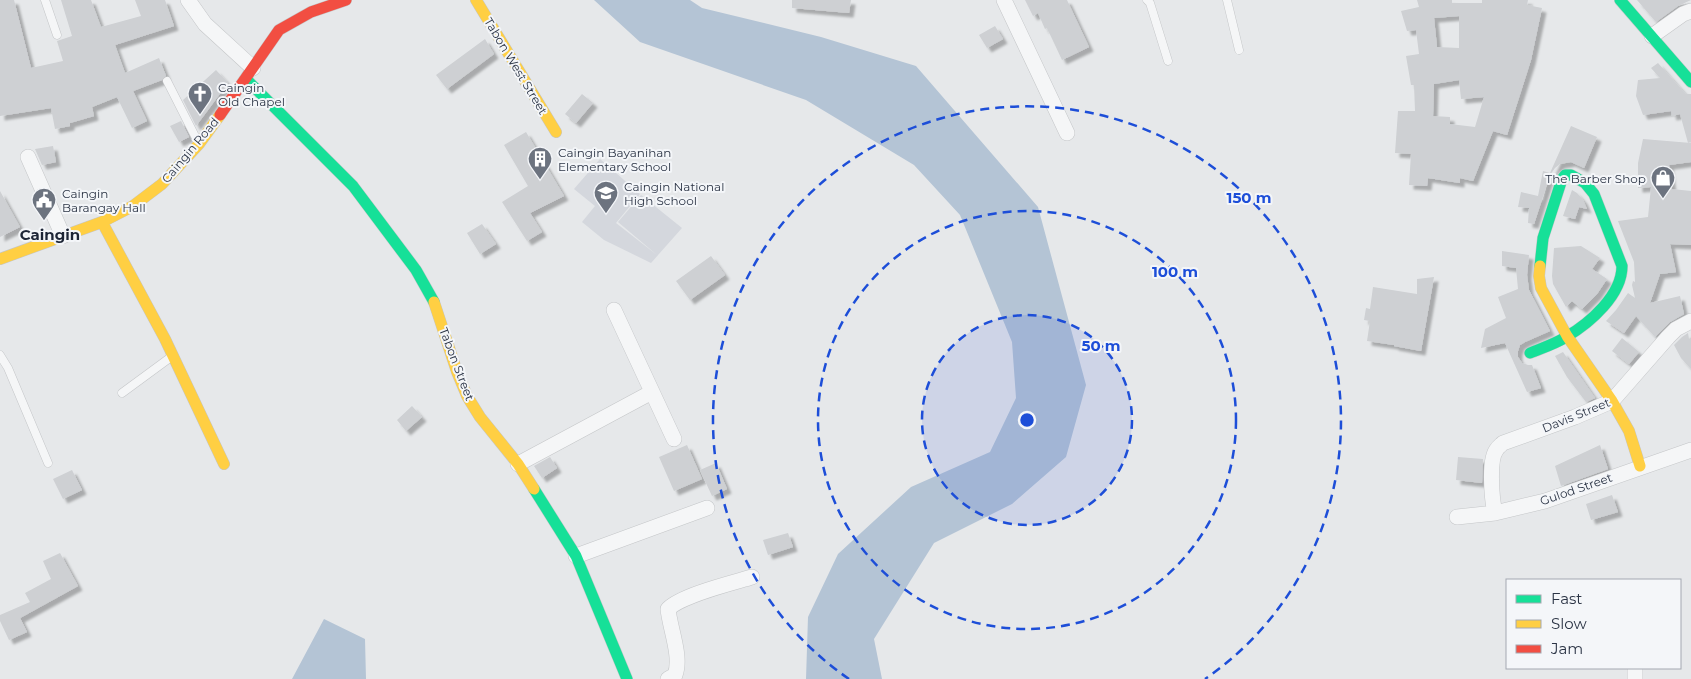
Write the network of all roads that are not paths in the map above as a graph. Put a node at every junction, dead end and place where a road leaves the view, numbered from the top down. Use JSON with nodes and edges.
{"nodes":[{"id":1,"x":45,"y":0,"type":"edge"},
{"id":2,"x":188,"y":0,"type":"edge"},
{"id":3,"x":346,"y":0,"type":"edge"},
{"id":4,"x":476,"y":0,"type":"edge"},
{"id":5,"x":1004,"y":0,"type":"edge"},
{"id":6,"x":1147,"y":0,"type":"edge"},
{"id":7,"x":1227,"y":0,"type":"edge"},
{"id":8,"x":1620,"y":0,"type":"edge"},
{"id":9,"x":1691,"y":11,"type":"edge"},
{"id":10,"x":57,"y":35,"type":"dead end"},
{"id":11,"x":1652,"y":36,"type":"junction"},
{"id":12,"x":1239,"y":50,"type":"dead end"},
{"id":13,"x":1168,"y":61,"type":"dead end"},
{"id":14,"x":249,"y":73,"type":"junction"},
{"id":15,"x":167,"y":81,"type":"dead end"},
{"id":16,"x":1691,"y":82,"type":"edge"},
{"id":17,"x":556,"y":132,"type":"dead end"},
{"id":18,"x":1067,"y":133,"type":"dead end"},
{"id":19,"x":199,"y":144,"type":"junction"},
{"id":20,"x":28,"y":157,"type":"dead end"},
{"id":21,"x":102,"y":222,"type":"junction"},
{"id":22,"x":63,"y":236,"type":"junction"},
{"id":23,"x":0,"y":259,"type":"edge"},
{"id":24,"x":614,"y":310,"type":"dead end"},
{"id":25,"x":1691,"y":321,"type":"edge"},
{"id":26,"x":1567,"y":336,"type":"junction"},
{"id":27,"x":1530,"y":354,"type":"dead end"},
{"id":28,"x":0,"y":355,"type":"edge"},
{"id":29,"x":173,"y":356,"type":"junction"},
{"id":30,"x":652,"y":392,"type":"junction"},
{"id":31,"x":122,"y":393,"type":"dead end"},
{"id":32,"x":1612,"y":401,"type":"junction"},
{"id":33,"x":674,"y":438,"type":"dead end"},
{"id":34,"x":1691,"y":450,"type":"edge"},
{"id":35,"x":48,"y":463,"type":"dead end"},
{"id":36,"x":224,"y":464,"type":"dead end"},
{"id":37,"x":518,"y":464,"type":"junction"},
{"id":38,"x":1640,"y":466,"type":"junction"},
{"id":39,"x":707,"y":508,"type":"dead end"},
{"id":40,"x":1495,"y":513,"type":"junction"},
{"id":41,"x":1457,"y":517,"type":"dead end"},
{"id":42,"x":576,"y":556,"type":"junction"},
{"id":43,"x":752,"y":577,"type":"dead end"},
{"id":44,"x":627,"y":679,"type":"edge"},
{"id":45,"x":668,"y":679,"type":"edge"}],
"edges":[{"from":1,"to":10,"type":"lane"},
{"from":2,"to":14,"type":"street"},
{"from":3,"to":14,"type":"street","name":"Caingin Road"},
{"from":4,"to":17,"type":"street","name":"Tabon West Street"},
{"from":5,"to":18,"type":"street"},
{"from":6,"to":13,"type":"lane"},
{"from":7,"to":12,"type":"lane"},
{"from":8,"to":11,"type":"street"},
{"from":9,"to":11,"type":"street"},
{"from":11,"to":16,"type":"street"},
{"from":14,"to":19,"type":"street","name":"Caingin Road"},
{"from":14,"to":37,"type":"street","name":"Tabon Street"},
{"from":15,"to":19,"type":"lane"},
{"from":19,"to":21,"type":"street","name":"Caingin Road"},
{"from":20,"to":22,"type":"street"},
{"from":21,"to":22,"type":"street","name":"Caingin Road"},
{"from":21,"to":29,"type":"street"},
{"from":22,"to":23,"type":"street","name":"Caingin Road"},
{"from":24,"to":30,"type":"street"},
{"from":25,"to":32,"type":"street","name":"Davis Street"},
{"from":26,"to":26,"type":"street"},
{"from":26,"to":27,"type":"street"},
{"from":26,"to":32,"type":"street"},
{"from":28,"to":35,"type":"lane"},
{"from":29,"to":31,"type":"lane"},
{"from":29,"to":36,"type":"street"},
{"from":30,"to":33,"type":"street"},
{"from":30,"to":37,"type":"street"},
{"from":32,"to":38,"type":"street"},
{"from":32,"to":40,"type":"street","name":"Davis Street"},
{"from":34,"to":38,"type":"street","name":"Gulod Street"},
{"from":37,"to":42,"type":"street","name":"Tabon Street"},
{"from":38,"to":40,"type":"street","name":"Gulod Street"},
{"from":39,"to":42,"type":"street"},
{"from":40,"to":41,"type":"street","name":"Gulod Street"},
{"from":42,"to":44,"type":"street","name":"Tabon Street"},
{"from":43,"to":45,"type":"street"}]}
